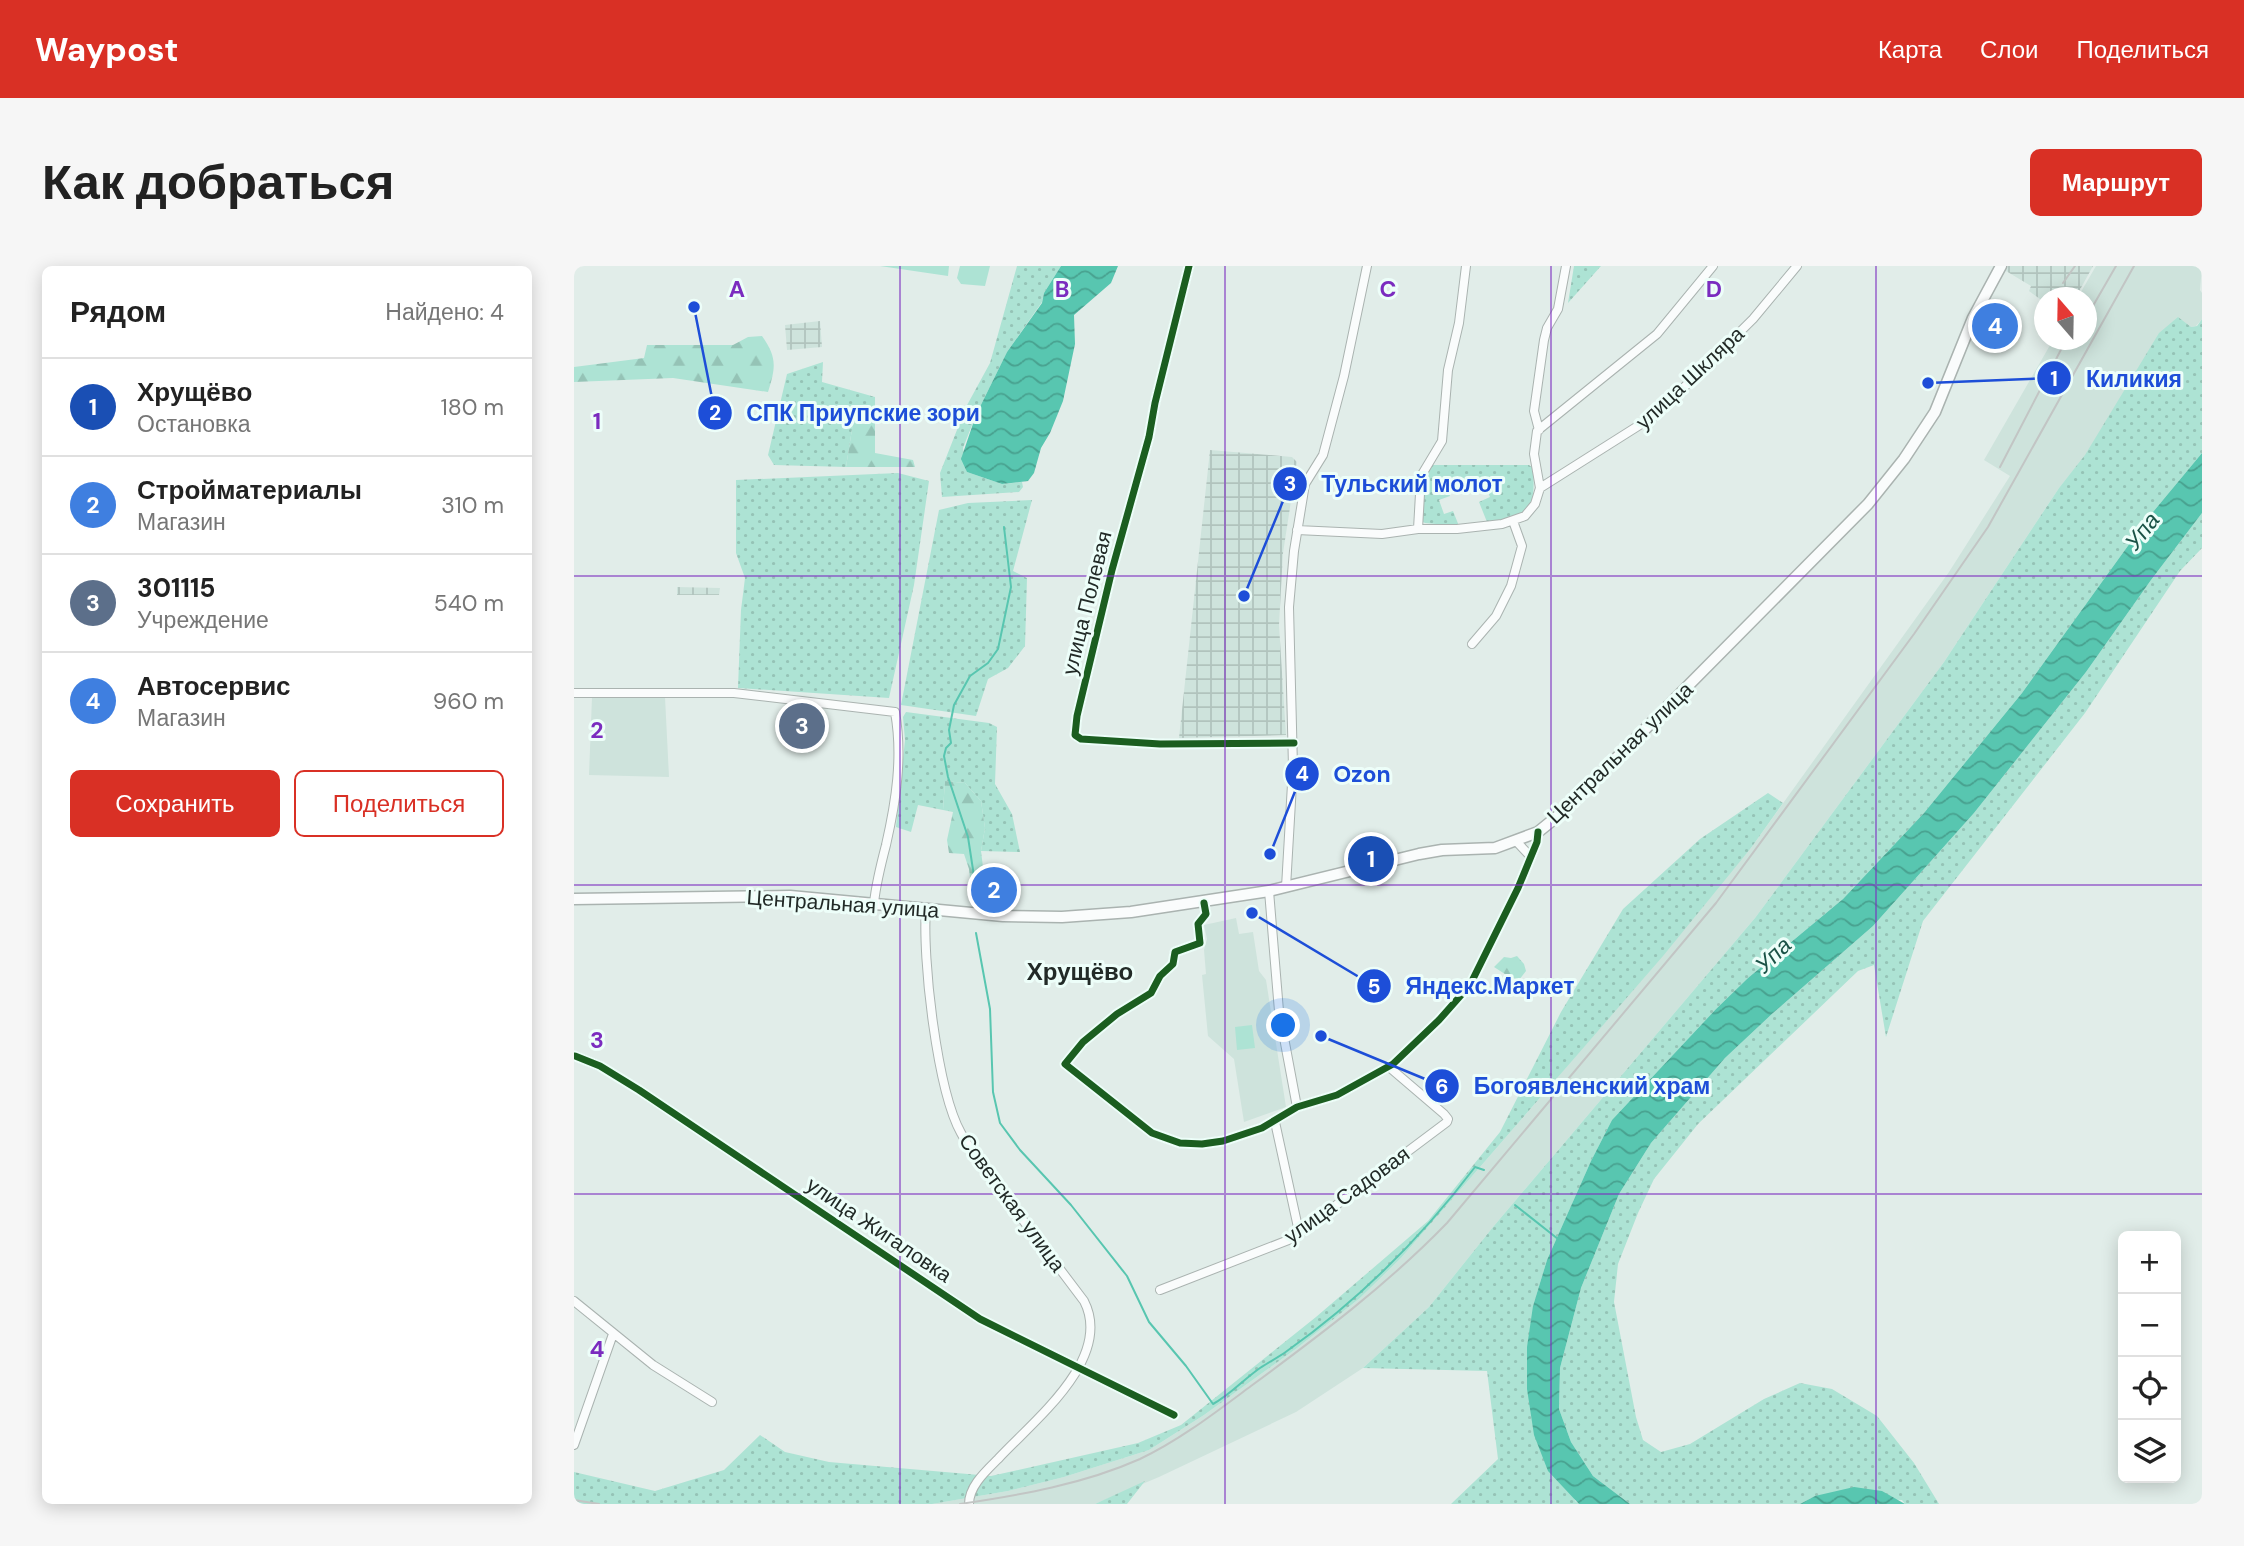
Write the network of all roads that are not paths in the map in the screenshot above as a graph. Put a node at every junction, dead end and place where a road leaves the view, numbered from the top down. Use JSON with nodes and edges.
{"nodes":[{"id":1,"x":1189,"y":266,"type":"edge"},
{"id":2,"x":1367,"y":266,"type":"edge"},
{"id":3,"x":1466,"y":266,"type":"edge"},
{"id":4,"x":1566,"y":266,"type":"edge"},
{"id":5,"x":1713,"y":266,"type":"edge"},
{"id":6,"x":1797,"y":266,"type":"edge"},
{"id":7,"x":2001,"y":266,"type":"edge"},
{"id":8,"x":1539,"y":430,"type":"junction"},
{"id":9,"x":1540,"y":488,"type":"junction"},
{"id":10,"x":1513,"y":522,"type":"junction"},
{"id":11,"x":1419,"y":529,"type":"junction"},
{"id":12,"x":1297,"y":530,"type":"junction"},
{"id":13,"x":1472,"y":644,"type":"dead end"},
{"id":14,"x":574,"y":693,"type":"edge"},
{"id":15,"x":1294,"y":743,"type":"junction"},
{"id":16,"x":1538,"y":832,"type":"junction"},
{"id":17,"x":1517,"y":842,"type":"junction"},
{"id":18,"x":1531,"y":857,"type":"junction"},
{"id":19,"x":1286,"y":887,"type":"junction"},
{"id":20,"x":1269,"y":891,"type":"junction"},
{"id":21,"x":574,"y":899,"type":"edge"},
{"id":22,"x":1204,"y":902,"type":"junction"},
{"id":23,"x":874,"y":903,"type":"junction"},
{"id":24,"x":926,"y":908,"type":"junction"},
{"id":25,"x":574,"y":1055,"type":"edge"},
{"id":26,"x":1389,"y":1067,"type":"junction"},
{"id":27,"x":1297,"y":1107,"type":"junction"},
{"id":28,"x":1275,"y":1122,"type":"junction"},
{"id":29,"x":1299,"y":1232,"type":"junction"},
{"id":30,"x":1160,"y":1290,"type":"dead end"},
{"id":31,"x":574,"y":1301,"type":"edge"},
{"id":32,"x":613,"y":1334,"type":"junction"},
{"id":33,"x":1079,"y":1368,"type":"junction"},
{"id":34,"x":712,"y":1402,"type":"dead end"},
{"id":35,"x":1174,"y":1415,"type":"dead end"},
{"id":36,"x":574,"y":1446,"type":"edge"},
{"id":37,"x":969,"y":1504,"type":"edge"}],
"edges":[{"from":1,"to":15,"type":"street","name":"улица Полевая"},
{"from":2,"to":12,"type":"street"},
{"from":3,"to":11,"type":"street"},
{"from":4,"to":8,"type":"street"},
{"from":5,"to":8,"type":"street"},
{"from":6,"to":9,"type":"street","name":"улица Шкляра"},
{"from":7,"to":16,"type":"main road","name":"Центральная улица"},
{"from":8,"to":9,"type":"street"},
{"from":9,"to":10,"type":"street","name":"улица Шкляра"},
{"from":10,"to":11,"type":"street"},
{"from":10,"to":13,"type":"street"},
{"from":11,"to":12,"type":"street"},
{"from":12,"to":15,"type":"street"},
{"from":14,"to":23,"type":"street"},
{"from":15,"to":19,"type":"street"},
{"from":16,"to":17,"type":"main road","name":"Центральная улица"},
{"from":16,"to":18,"type":"street"},
{"from":17,"to":18,"type":"street"},
{"from":17,"to":19,"type":"main road","name":"Центральная улица"},
{"from":18,"to":26,"type":"street"},
{"from":19,"to":20,"type":"main road","name":"Центральная улица"},
{"from":20,"to":22,"type":"main road","name":"Центральная улица"},
{"from":20,"to":27,"type":"street"},
{"from":21,"to":23,"type":"main road","name":"Центральная улица"},
{"from":22,"to":24,"type":"main road","name":"Центральная улица"},
{"from":22,"to":28,"type":"street"},
{"from":23,"to":24,"type":"main road","name":"Центральная улица"},
{"from":24,"to":33,"type":"street","name":"Советская улица"},
{"from":25,"to":33,"type":"street","name":"улица Жигаловка"},
{"from":26,"to":27,"type":"street"},
{"from":26,"to":29,"type":"street","name":"улица Садовая"},
{"from":27,"to":28,"type":"street"},
{"from":28,"to":29,"type":"street"},
{"from":29,"to":30,"type":"street","name":"улица Садовая"},
{"from":31,"to":32,"type":"street"},
{"from":32,"to":34,"type":"street"},
{"from":32,"to":36,"type":"street"},
{"from":33,"to":35,"type":"street","name":"улица Жигаловка"},
{"from":33,"to":37,"type":"street","name":"Советская улица"}]}
